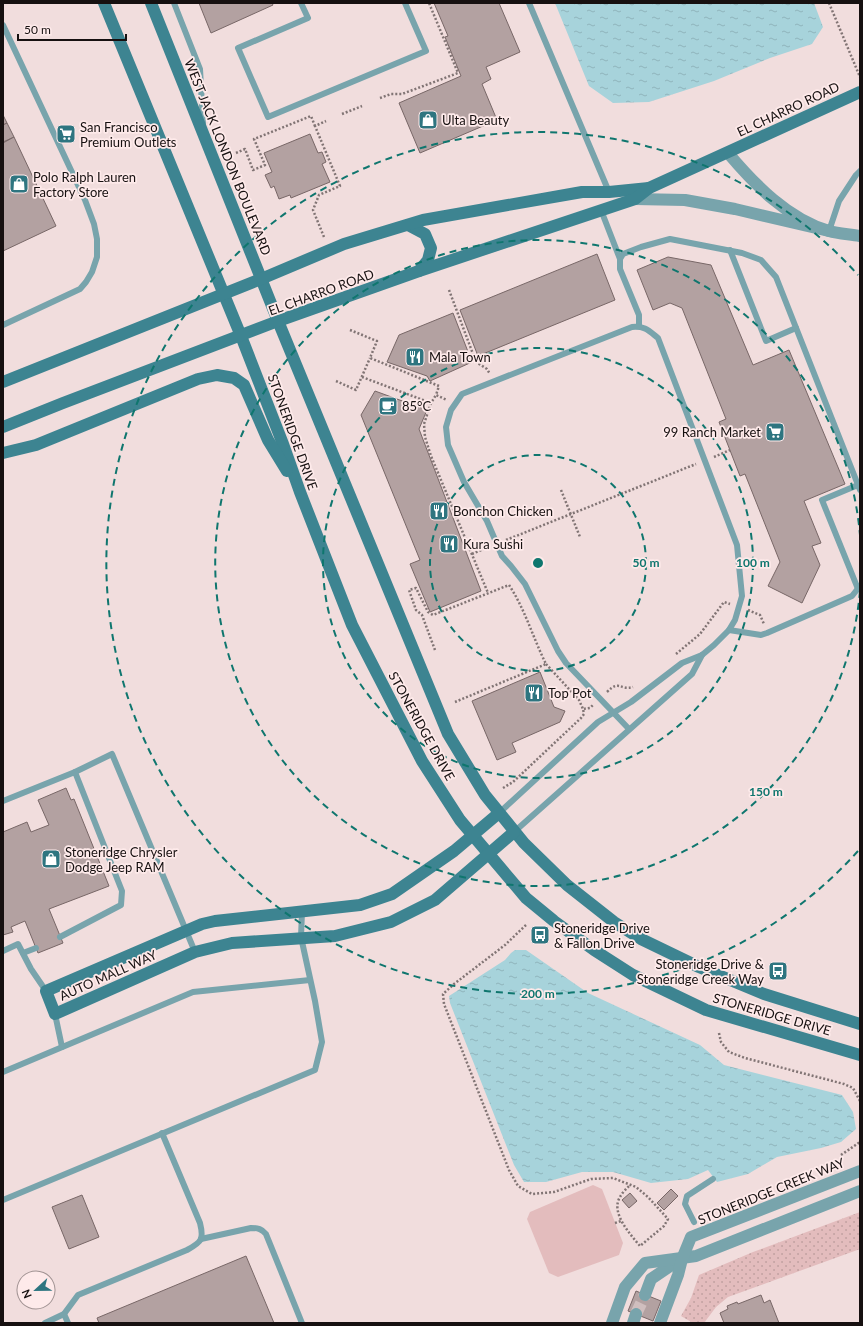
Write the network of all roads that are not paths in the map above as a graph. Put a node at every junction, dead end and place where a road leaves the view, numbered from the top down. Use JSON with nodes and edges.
{"nodes":[{"id":1,"x":104,"y":3,"type":"edge"},
{"id":2,"x":151,"y":3,"type":"edge"},
{"id":3,"x":174,"y":3,"type":"edge"},
{"id":4,"x":302,"y":3,"type":"edge"},
{"id":5,"x":405,"y":3,"type":"edge"},
{"id":6,"x":529,"y":3,"type":"edge"},
{"id":7,"x":3,"y":25,"type":"edge"},
{"id":8,"x":860,"y":92,"type":"edge"},
{"id":9,"x":203,"y":133,"type":"junction"},
{"id":10,"x":728,"y":152,"type":"junction"},
{"id":11,"x":860,"y":171,"type":"edge"},
{"id":12,"x":649,"y":188,"type":"junction"},
{"id":13,"x":609,"y":192,"type":"junction"},
{"id":14,"x":635,"y":199,"type":"junction"},
{"id":15,"x":601,"y":210,"type":"junction"},
{"id":16,"x":408,"y":225,"type":"junction"},
{"id":17,"x":829,"y":231,"type":"junction"},
{"id":18,"x":860,"y":236,"type":"edge"},
{"id":19,"x":730,"y":250,"type":"junction"},
{"id":20,"x":620,"y":259,"type":"junction"},
{"id":21,"x":419,"y":271,"type":"junction"},
{"id":22,"x":261,"y":279,"type":"junction"},
{"id":23,"x":224,"y":293,"type":"junction"},
{"id":24,"x":278,"y":321,"type":"junction"},
{"id":25,"x":3,"y":325,"type":"edge"},
{"id":26,"x":639,"y":326,"type":"junction"},
{"id":27,"x":796,"y":328,"type":"junction"},
{"id":28,"x":241,"y":336,"type":"junction"},
{"id":29,"x":3,"y":382,"type":"edge"},
{"id":30,"x":3,"y":427,"type":"edge"},
{"id":31,"x":3,"y":453,"type":"edge"},
{"id":32,"x":859,"y":488,"type":"edge"},
{"id":33,"x":300,"y":492,"type":"junction"},
{"id":34,"x":859,"y":588,"type":"edge"},
{"id":35,"x":729,"y":630,"type":"junction"},
{"id":36,"x":702,"y":655,"type":"junction"},
{"id":37,"x":613,"y":713,"type":"junction"},
{"id":38,"x":629,"y":729,"type":"junction"},
{"id":39,"x":75,"y":772,"type":"junction"},
{"id":40,"x":3,"y":801,"type":"edge"},
{"id":41,"x":499,"y":813,"type":"junction"},
{"id":42,"x":514,"y":832,"type":"junction"},
{"id":43,"x":473,"y":835,"type":"junction"},
{"id":44,"x":489,"y":854,"type":"junction"},
{"id":45,"x":302,"y":912,"type":"junction"},
{"id":46,"x":186,"y":931,"type":"junction"},
{"id":47,"x":60,"y":937,"type":"dead end"},
{"id":48,"x":301,"y":937,"type":"junction"},
{"id":49,"x":36,"y":948,"type":"dead end"},
{"id":50,"x":3,"y":951,"type":"edge"},
{"id":51,"x":195,"y":952,"type":"junction"},
{"id":52,"x":23,"y":953,"type":"junction"},
{"id":53,"x":310,"y":980,"type":"junction"},
{"id":54,"x":46,"y":991,"type":"junction"},
{"id":55,"x":55,"y":1014,"type":"junction"},
{"id":56,"x":860,"y":1024,"type":"edge"},
{"id":57,"x":62,"y":1047,"type":"junction"},
{"id":58,"x":860,"y":1054,"type":"edge"},
{"id":59,"x":3,"y":1072,"type":"edge"},
{"id":60,"x":162,"y":1133,"type":"junction"},
{"id":61,"x":860,"y":1171,"type":"edge"},
{"id":62,"x":713,"y":1179,"type":"dead end"},
{"id":63,"x":860,"y":1191,"type":"edge"},
{"id":64,"x":3,"y":1200,"type":"edge"},
{"id":65,"x":694,"y":1222,"type":"dead end"},
{"id":66,"x":201,"y":1239,"type":"junction"},
{"id":67,"x":682,"y":1259,"type":"junction"},
{"id":68,"x":645,"y":1295,"type":"tunnel mouth"},
{"id":69,"x":64,"y":1314,"type":"junction"},
{"id":70,"x":45,"y":1323,"type":"edge"},
{"id":71,"x":68,"y":1323,"type":"edge"},
{"id":72,"x":302,"y":1323,"type":"edge"},
{"id":73,"x":612,"y":1323,"type":"edge"},
{"id":74,"x":660,"y":1323,"type":"edge"}],
"edges":[{"from":1,"to":23,"type":"main road"},
{"from":2,"to":9,"type":"main road","name":"WEST JACK LONDON BOULEVARD"},
{"from":3,"to":9,"type":"lane"},
{"from":4,"to":5,"type":"lane"},
{"from":6,"to":13,"type":"lane"},
{"from":7,"to":25,"type":"lane"},
{"from":8,"to":10,"type":"main road","name":"EL CHARRO ROAD"},
{"from":9,"to":22,"type":"main road","name":"WEST JACK LONDON BOULEVARD"},
{"from":10,"to":12,"type":"main road","name":"EL CHARRO ROAD"},
{"from":10,"to":17,"type":"street","name":"EL CHARRO ROAD"},
{"from":11,"to":17,"type":"lane"},
{"from":12,"to":13,"type":"main road","name":"EL CHARRO ROAD"},
{"from":12,"to":14,"type":"main road","name":"EL CHARRO ROAD"},
{"from":13,"to":16,"type":"main road","name":"EL CHARRO ROAD"},
{"from":14,"to":15,"type":"main road","name":"EL CHARRO ROAD"},
{"from":14,"to":17,"type":"street"},
{"from":15,"to":20,"type":"lane"},
{"from":15,"to":21,"type":"main road","name":"EL CHARRO ROAD"},
{"from":16,"to":21,"type":"main road"},
{"from":16,"to":22,"type":"main road","name":"EL CHARRO ROAD"},
{"from":17,"to":18,"type":"street","name":"EL CHARRO ROAD"},
{"from":19,"to":20,"type":"lane"},
{"from":19,"to":27,"type":"lane"},
{"from":19,"to":27,"type":"lane"},
{"from":20,"to":26,"type":"lane"},
{"from":21,"to":24,"type":"main road","name":"EL CHARRO ROAD"},
{"from":22,"to":23,"type":"main road","name":"EL CHARRO ROAD"},
{"from":22,"to":24,"type":"main road","name":"WEST JACK LONDON BOULEVARD"},
{"from":23,"to":28,"type":"main road"},
{"from":23,"to":29,"type":"main road","name":"EL CHARRO ROAD"},
{"from":24,"to":28,"type":"main road","name":"EL CHARRO ROAD"},
{"from":24,"to":41,"type":"main road","name":"STONERIDGE DRIVE"},
{"from":26,"to":35,"type":"lane"},
{"from":26,"to":37,"type":"lane"},
{"from":27,"to":32,"type":"lane"},
{"from":28,"to":30,"type":"main road","name":"EL CHARRO ROAD"},
{"from":28,"to":33,"type":"main road","name":"STONERIDGE DRIVE"},
{"from":31,"to":33,"type":"main road"},
{"from":32,"to":34,"type":"lane"},
{"from":33,"to":43,"type":"main road","name":"STONERIDGE DRIVE"},
{"from":34,"to":35,"type":"lane"},
{"from":35,"to":36,"type":"lane"},
{"from":36,"to":37,"type":"lane"},
{"from":36,"to":38,"type":"lane"},
{"from":37,"to":38,"type":"lane"},
{"from":37,"to":41,"type":"lane"},
{"from":38,"to":42,"type":"lane"},
{"from":39,"to":40,"type":"lane"},
{"from":39,"to":46,"type":"lane"},
{"from":39,"to":47,"type":"lane"},
{"from":41,"to":42,"type":"main road","name":"STONERIDGE DRIVE"},
{"from":41,"to":43,"type":"main road","name":"AUTO MALL WAY"},
{"from":42,"to":44,"type":"main road","name":"AUTO MALL WAY"},
{"from":42,"to":56,"type":"main road","name":"STONERIDGE DRIVE"},
{"from":43,"to":44,"type":"main road","name":"STONERIDGE DRIVE"},
{"from":43,"to":45,"type":"main road","name":"AUTO MALL WAY"},
{"from":44,"to":48,"type":"main road","name":"AUTO MALL WAY"},
{"from":44,"to":58,"type":"main road","name":"STONERIDGE DRIVE"},
{"from":45,"to":46,"type":"main road","name":"AUTO MALL WAY"},
{"from":45,"to":48,"type":"lane"},
{"from":46,"to":51,"type":"lane"},
{"from":46,"to":54,"type":"main road","name":"AUTO MALL WAY"},
{"from":48,"to":51,"type":"main road","name":"AUTO MALL WAY"},
{"from":48,"to":53,"type":"lane"},
{"from":49,"to":52,"type":"lane"},
{"from":50,"to":52,"type":"lane"},
{"from":51,"to":55,"type":"main road","name":"AUTO MALL WAY"},
{"from":52,"to":54,"type":"lane"},
{"from":53,"to":57,"type":"lane"},
{"from":53,"to":60,"type":"lane"},
{"from":54,"to":55,"type":"main road","name":"AUTO MALL WAY"},
{"from":55,"to":57,"type":"lane"},
{"from":57,"to":59,"type":"lane"},
{"from":60,"to":64,"type":"lane"},
{"from":60,"to":66,"type":"lane"},
{"from":61,"to":67,"type":"street","name":"STONERIDGE CREEK WAY"},
{"from":62,"to":65,"type":"lane"},
{"from":63,"to":67,"type":"street"},
{"from":66,"to":69,"type":"lane"},
{"from":66,"to":72,"type":"lane"},
{"from":67,"to":68,"type":"street"},
{"from":67,"to":73,"type":"street"},
{"from":67,"to":74,"type":"street","name":"STONERIDGE CREEK WAY"},
{"from":69,"to":70,"type":"lane"},
{"from":69,"to":71,"type":"lane"}]}
